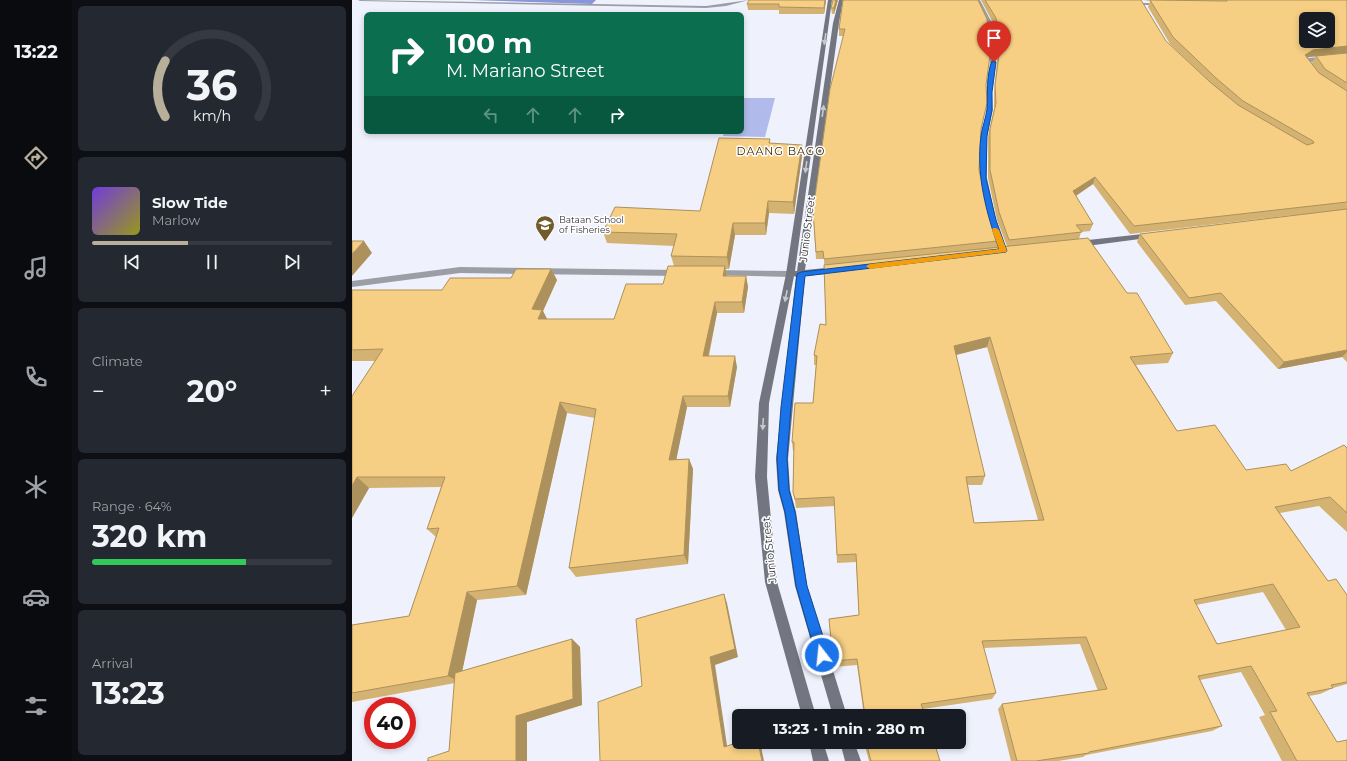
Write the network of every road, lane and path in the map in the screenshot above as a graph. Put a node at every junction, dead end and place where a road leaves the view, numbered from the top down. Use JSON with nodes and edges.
{"nodes":[{"id":1,"x":360,"y":0,"type":"edge"},
{"id":2,"x":747,"y":0,"type":"edge"},
{"id":3,"x":830,"y":0,"type":"edge"},
{"id":4,"x":841,"y":0,"type":"edge"},
{"id":5,"x":978,"y":0,"type":"edge"},
{"id":6,"x":1140,"y":2,"type":"edge"},
{"id":7,"x":1126,"y":4,"type":"edge"},
{"id":8,"x":1172,"y":4,"type":"edge"},
{"id":9,"x":1145,"y":11,"type":"edge"},
{"id":10,"x":1347,"y":56,"type":"edge"},
{"id":11,"x":1319,"y":78,"type":"edge"},
{"id":12,"x":1160,"y":234,"type":"edge"},
{"id":13,"x":1066,"y":245,"type":"edge"},
{"id":14,"x":1003,"y":251,"type":"edge"},
{"id":15,"x":848,"y":269,"type":"edge"},
{"id":16,"x":688,"y":273,"type":"edge"},
{"id":17,"x":704,"y":273,"type":"edge"},
{"id":18,"x":796,"y":274,"type":"junction"},
{"id":19,"x":352,"y":284,"type":"edge"},
{"id":20,"x":807,"y":709,"type":"edge"},
{"id":21,"x":838,"y":709,"type":"edge"},
{"id":22,"x":818,"y":749,"type":"edge"},
{"id":23,"x":849,"y":749,"type":"edge"},
{"id":24,"x":821,"y":761,"type":"edge"},
{"id":25,"x":853,"y":761,"type":"edge"}],
"edges":[{"from":1,"to":2,"type":"street"},
{"from":3,"to":18,"type":"street","name":"Junio Street","one_way":true},
{"from":18,"to":4,"type":"street","name":"Junio Street","one_way":true},
{"from":5,"to":14,"type":"street"},
{"from":6,"to":7,"type":"street"},
{"from":6,"to":8,"type":"street"},
{"from":6,"to":9,"type":"street"},
{"from":10,"to":11,"type":"street"},
{"from":12,"to":13,"type":"street"},
{"from":15,"to":18,"type":"street"},
{"from":16,"to":19,"type":"street"},
{"from":17,"to":18,"type":"street"},
{"from":18,"to":20,"type":"street","name":"Junio Street","one_way":true},
{"from":18,"to":21,"type":"street","name":"Junio Street"},
{"from":22,"to":24,"type":"street"},
{"from":23,"to":25,"type":"street"}]}
